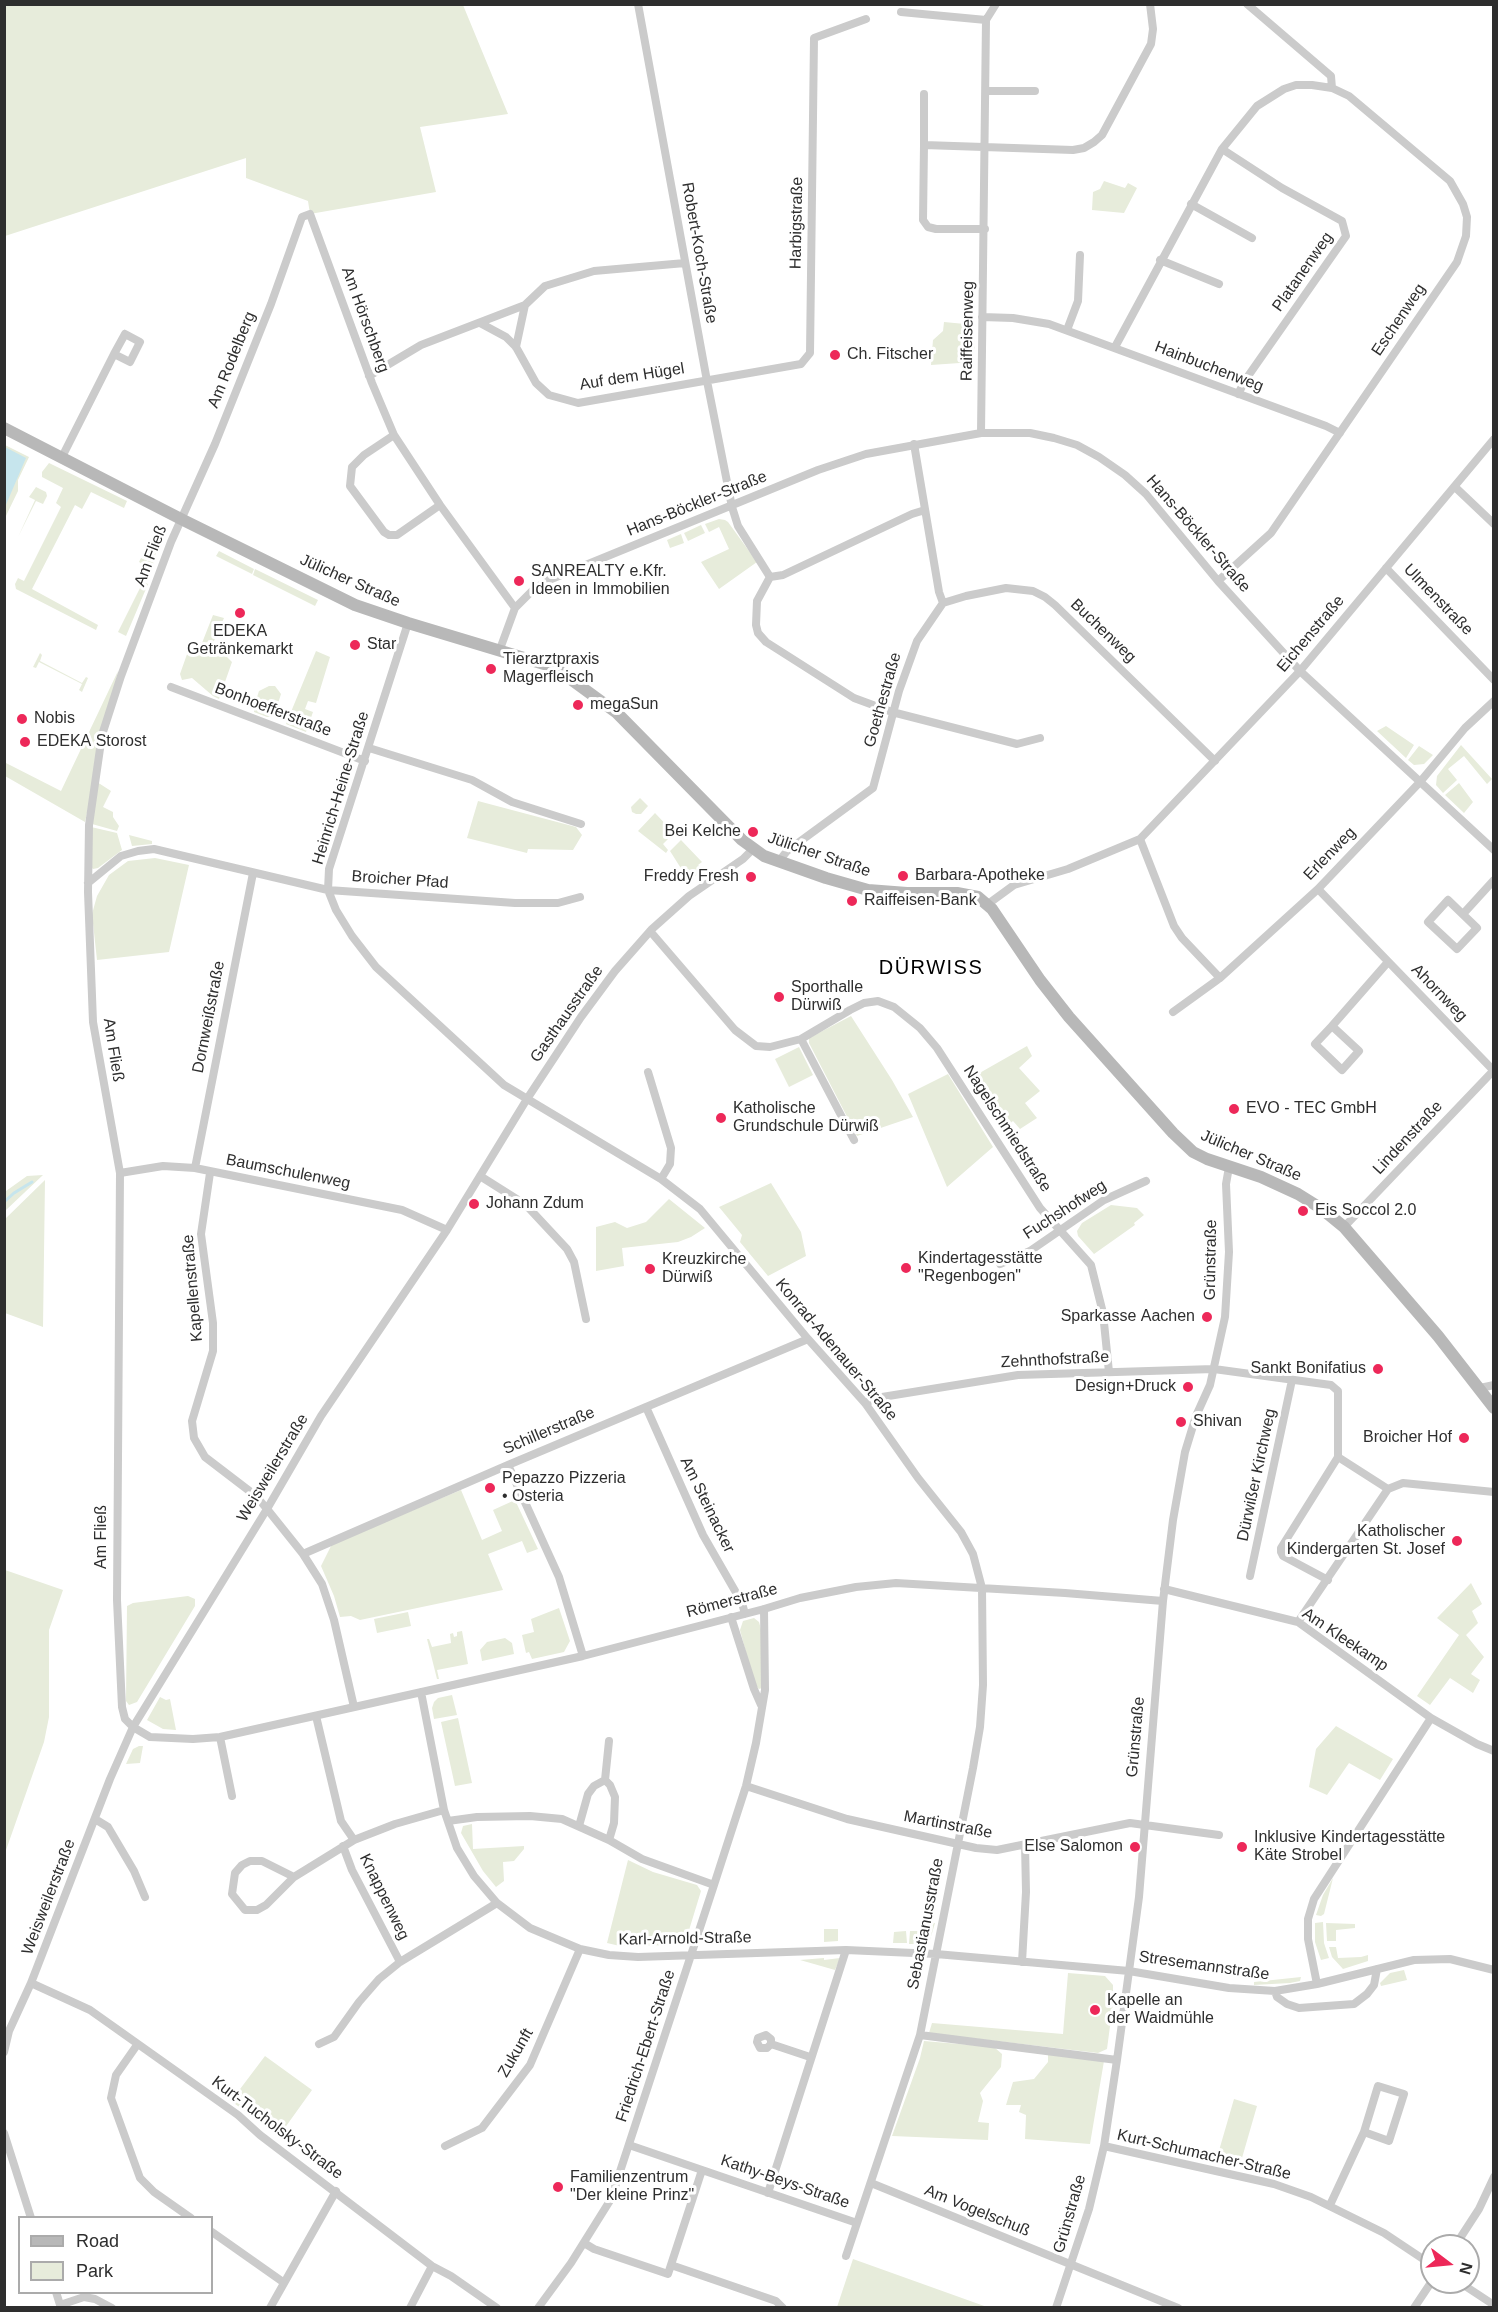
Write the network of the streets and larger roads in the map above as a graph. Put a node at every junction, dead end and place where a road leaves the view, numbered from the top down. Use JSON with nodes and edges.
{"nodes":[{"id":1,"x":638,"y":4,"type":"edge"},
{"id":2,"x":996,"y":4,"type":"edge"},
{"id":3,"x":1150,"y":4,"type":"edge"},
{"id":4,"x":1247,"y":4,"type":"edge"},
{"id":5,"x":901,"y":12,"type":"dead end"},
{"id":6,"x":866,"y":19,"type":"dead end"},
{"id":7,"x":987,"y":20,"type":"junction"},
{"id":8,"x":1332,"y":88,"type":"junction"},
{"id":9,"x":986,"y":91,"type":"junction"},
{"id":10,"x":1035,"y":91,"type":"dead end"},
{"id":11,"x":924,"y":94,"type":"dead end"},
{"id":12,"x":924,"y":145,"type":"junction"},
{"id":13,"x":986,"y":147,"type":"junction"},
{"id":14,"x":1222,"y":149,"type":"junction"},
{"id":15,"x":1191,"y":204,"type":"junction"},
{"id":16,"x":310,"y":214,"type":"joint"},
{"id":17,"x":985,"y":229,"type":"junction"},
{"id":18,"x":1252,"y":238,"type":"dead end"},
{"id":19,"x":1080,"y":255,"type":"dead end"},
{"id":20,"x":1160,"y":260,"type":"junction"},
{"id":21,"x":685,"y":263,"type":"junction"},
{"id":22,"x":1219,"y":284,"type":"dead end"},
{"id":23,"x":525,"y":305,"type":"junction"},
{"id":24,"x":982,"y":317,"type":"junction"},
{"id":25,"x":480,"y":323,"type":"junction"},
{"id":26,"x":1067,"y":330,"type":"junction"},
{"id":27,"x":516,"y":347,"type":"junction"},
{"id":28,"x":1115,"y":347,"type":"junction"},
{"id":29,"x":114,"y":354,"type":"dead end"},
{"id":30,"x":369,"y":376,"type":"junction"},
{"id":31,"x":706,"y":381,"type":"junction"},
{"id":32,"x":1238,"y":394,"type":"junction"},
{"id":33,"x":4,"y":428,"type":"edge"},
{"id":34,"x":981,"y":433,"type":"junction"},
{"id":35,"x":1340,"y":433,"type":"junction"},
{"id":36,"x":394,"y":435,"type":"junction"},
{"id":37,"x":1494,"y":439,"type":"edge"},
{"id":38,"x":914,"y":444,"type":"junction"},
{"id":39,"x":62,"y":457,"type":"junction"},
{"id":40,"x":1455,"y":487,"type":"junction"},
{"id":41,"x":440,"y":505,"type":"junction"},
{"id":42,"x":732,"y":507,"type":"junction"},
{"id":43,"x":924,"y":510,"type":"junction"},
{"id":44,"x":181,"y":519,"type":"junction"},
{"id":45,"x":1494,"y":524,"type":"edge"},
{"id":46,"x":1386,"y":568,"type":"junction"},
{"id":47,"x":770,"y":577,"type":"junction"},
{"id":48,"x":1218,"y":581,"type":"junction"},
{"id":49,"x":943,"y":603,"type":"junction"},
{"id":50,"x":515,"y":608,"type":"junction"},
{"id":51,"x":408,"y":623,"type":"junction"},
{"id":52,"x":500,"y":649,"type":"junction"},
{"id":53,"x":1300,"y":671,"type":"junction"},
{"id":54,"x":1494,"y":680,"type":"edge"},
{"id":55,"x":171,"y":687,"type":"dead end"},
{"id":56,"x":1494,"y":701,"type":"edge"},
{"id":57,"x":892,"y":712,"type":"junction"},
{"id":58,"x":1040,"y":738,"type":"dead end"},
{"id":59,"x":369,"y":748,"type":"junction"},
{"id":60,"x":365,"y":761,"type":"junction"},
{"id":61,"x":1215,"y":761,"type":"junction"},
{"id":62,"x":1419,"y":782,"type":"junction"},
{"id":63,"x":581,"y":824,"type":"dead end"},
{"id":64,"x":1140,"y":839,"type":"junction"},
{"id":65,"x":753,"y":849,"type":"junction"},
{"id":66,"x":1494,"y":850,"type":"edge"},
{"id":67,"x":779,"y":861,"type":"junction"},
{"id":68,"x":253,"y":873,"type":"junction"},
{"id":69,"x":1494,"y":880,"type":"edge"},
{"id":70,"x":88,"y":883,"type":"junction"},
{"id":71,"x":1318,"y":889,"type":"junction"},
{"id":72,"x":328,"y":890,"type":"junction"},
{"id":73,"x":580,"y":897,"type":"dead end"},
{"id":74,"x":988,"y":904,"type":"junction"},
{"id":75,"x":1463,"y":914,"type":"junction"},
{"id":76,"x":650,"y":931,"type":"junction"},
{"id":77,"x":1388,"y":962,"type":"junction"},
{"id":78,"x":1220,"y":978,"type":"junction"},
{"id":79,"x":1173,"y":1012,"type":"dead end"},
{"id":80,"x":1332,"y":1026,"type":"junction"},
{"id":81,"x":801,"y":1039,"type":"junction"},
{"id":82,"x":1493,"y":1070,"type":"edge"},
{"id":83,"x":648,"y":1072,"type":"dead end"},
{"id":84,"x":527,"y":1099,"type":"junction"},
{"id":85,"x":854,"y":1140,"type":"dead end"},
{"id":86,"x":1230,"y":1167,"type":"junction"},
{"id":87,"x":195,"y":1168,"type":"junction"},
{"id":88,"x":120,"y":1173,"type":"junction"},
{"id":89,"x":210,"y":1173,"type":"junction"},
{"id":90,"x":480,"y":1176,"type":"junction"},
{"id":91,"x":661,"y":1179,"type":"junction"},
{"id":92,"x":1146,"y":1181,"type":"dead end"},
{"id":93,"x":1344,"y":1227,"type":"junction"},
{"id":94,"x":447,"y":1230,"type":"junction"},
{"id":95,"x":1059,"y":1231,"type":"junction"},
{"id":96,"x":1000,"y":1264,"type":"dead end"},
{"id":97,"x":586,"y":1319,"type":"dead end"},
{"id":98,"x":808,"y":1339,"type":"junction"},
{"id":99,"x":1214,"y":1369,"type":"junction"},
{"id":100,"x":1109,"y":1372,"type":"junction"},
{"id":101,"x":1292,"y":1380,"type":"junction"},
{"id":102,"x":1494,"y":1385,"type":"edge"},
{"id":103,"x":1480,"y":1388,"type":"junction"},
{"id":104,"x":865,"y":1403,"type":"junction"},
{"id":105,"x":646,"y":1407,"type":"junction"},
{"id":106,"x":1494,"y":1408,"type":"edge"},
{"id":107,"x":1338,"y":1457,"type":"junction"},
{"id":108,"x":507,"y":1465,"type":"junction"},
{"id":109,"x":1388,"y":1489,"type":"junction"},
{"id":110,"x":1494,"y":1492,"type":"edge"},
{"id":111,"x":267,"y":1509,"type":"junction"},
{"id":112,"x":303,"y":1554,"type":"junction"},
{"id":113,"x":1250,"y":1576,"type":"dead end"},
{"id":114,"x":1328,"y":1580,"type":"junction"},
{"id":115,"x":982,"y":1588,"type":"junction"},
{"id":116,"x":1164,"y":1588,"type":"junction"},
{"id":117,"x":1163,"y":1601,"type":"junction"},
{"id":118,"x":764,"y":1609,"type":"junction"},
{"id":119,"x":745,"y":1614,"type":"junction"},
{"id":120,"x":731,"y":1617,"type":"junction"},
{"id":121,"x":1298,"y":1622,"type":"junction"},
{"id":122,"x":583,"y":1656,"type":"junction"},
{"id":123,"x":421,"y":1692,"type":"junction"},
{"id":124,"x":762,"y":1705,"type":"junction"},
{"id":125,"x":354,"y":1707,"type":"junction"},
{"id":126,"x":316,"y":1716,"type":"junction"},
{"id":127,"x":1431,"y":1718,"type":"junction"},
{"id":128,"x":133,"y":1727,"type":"junction"},
{"id":129,"x":220,"y":1737,"type":"junction"},
{"id":130,"x":609,"y":1741,"type":"dead end"},
{"id":131,"x":1494,"y":1751,"type":"edge"},
{"id":132,"x":605,"y":1780,"type":"junction"},
{"id":133,"x":746,"y":1786,"type":"junction"},
{"id":134,"x":232,"y":1796,"type":"dead end"},
{"id":135,"x":444,"y":1810,"type":"junction"},
{"id":136,"x":95,"y":1819,"type":"junction"},
{"id":137,"x":448,"y":1821,"type":"junction"},
{"id":138,"x":1144,"y":1824,"type":"junction"},
{"id":139,"x":579,"y":1826,"type":"junction"},
{"id":140,"x":1219,"y":1835,"type":"dead end"},
{"id":141,"x":354,"y":1840,"type":"junction"},
{"id":142,"x":609,"y":1840,"type":"junction"},
{"id":143,"x":1025,"y":1844,"type":"junction"},
{"id":144,"x":957,"y":1845,"type":"junction"},
{"id":145,"x":343,"y":1846,"type":"junction"},
{"id":146,"x":294,"y":1877,"type":"junction"},
{"id":147,"x":714,"y":1885,"type":"junction"},
{"id":148,"x":145,"y":1897,"type":"dead end"},
{"id":149,"x":497,"y":1903,"type":"junction"},
{"id":150,"x":580,"y":1949,"type":"junction"},
{"id":151,"x":846,"y":1950,"type":"junction"},
{"id":152,"x":692,"y":1954,"type":"junction"},
{"id":153,"x":936,"y":1954,"type":"junction"},
{"id":154,"x":400,"y":1962,"type":"junction"},
{"id":155,"x":1022,"y":1962,"type":"junction"},
{"id":156,"x":1377,"y":1969,"type":"junction"},
{"id":157,"x":1494,"y":1970,"type":"edge"},
{"id":158,"x":1129,"y":1971,"type":"junction"},
{"id":159,"x":32,"y":1983,"type":"junction"},
{"id":160,"x":1317,"y":1984,"type":"junction"},
{"id":161,"x":1275,"y":1991,"type":"junction"},
{"id":162,"x":920,"y":2035,"type":"junction"},
{"id":163,"x":137,"y":2044,"type":"junction"},
{"id":164,"x":319,"y":2044,"type":"dead end"},
{"id":165,"x":771,"y":2044,"type":"dead end"},
{"id":166,"x":4,"y":2052,"type":"edge"},
{"id":167,"x":810,"y":2057,"type":"junction"},
{"id":168,"x":1118,"y":2060,"type":"junction"},
{"id":169,"x":1364,"y":2132,"type":"junction"},
{"id":170,"x":4,"y":2133,"type":"edge"},
{"id":171,"x":629,"y":2145,"type":"junction"},
{"id":172,"x":445,"y":2146,"type":"dead end"},
{"id":173,"x":1104,"y":2146,"type":"junction"},
{"id":174,"x":702,"y":2170,"type":"junction"},
{"id":175,"x":1494,"y":2177,"type":"edge"},
{"id":176,"x":871,"y":2183,"type":"junction"},
{"id":177,"x":336,"y":2191,"type":"junction"},
{"id":178,"x":768,"y":2193,"type":"junction"},
{"id":179,"x":1330,"y":2205,"type":"junction"},
{"id":180,"x":31,"y":2216,"type":"edge"},
{"id":181,"x":190,"y":2216,"type":"edge"},
{"id":182,"x":857,"y":2223,"type":"junction"},
{"id":183,"x":213,"y":2233,"type":"edge"},
{"id":184,"x":1463,"y":2234,"type":"edge"},
{"id":185,"x":584,"y":2243,"type":"junction"},
{"id":186,"x":846,"y":2256,"type":"dead end"},
{"id":187,"x":1420,"y":2257,"type":"edge"},
{"id":188,"x":432,"y":2266,"type":"junction"},
{"id":189,"x":1071,"y":2266,"type":"junction"},
{"id":190,"x":669,"y":2270,"type":"junction"},
{"id":191,"x":283,"y":2282,"type":"junction"},
{"id":192,"x":1423,"y":2294,"type":"edge"},
{"id":193,"x":1477,"y":2294,"type":"edge"},
{"id":194,"x":83,"y":2295,"type":"edge"},
{"id":195,"x":1494,"y":2305,"type":"edge"},
{"id":196,"x":60,"y":2306,"type":"edge"},
{"id":197,"x":112,"y":2307,"type":"edge"},
{"id":198,"x":270,"y":2307,"type":"edge"},
{"id":199,"x":410,"y":2307,"type":"edge"},
{"id":200,"x":497,"y":2307,"type":"edge"},
{"id":201,"x":538,"y":2307,"type":"edge"},
{"id":202,"x":783,"y":2307,"type":"edge"},
{"id":203,"x":1056,"y":2307,"type":"edge"},
{"id":204,"x":1178,"y":2307,"type":"edge"},
{"id":205,"x":1414,"y":2307,"type":"edge"}],
"edges":[{"from":1,"to":21,"type":"street","name":"Robert-Koch-Straße"},
{"from":2,"to":7,"type":"street"},
{"from":3,"to":13,"type":"street"},
{"from":4,"to":8,"type":"street","name":"Eschenweg"},
{"from":5,"to":7,"type":"street"},
{"from":6,"to":31,"type":"street","name":"Harbigstraße"},
{"from":7,"to":9,"type":"street","name":"Raiffeisenweg"},
{"from":8,"to":14,"type":"street","name":"Eschenweg"},
{"from":8,"to":35,"type":"street","name":"Eschenweg"},
{"from":9,"to":10,"type":"street"},
{"from":9,"to":13,"type":"street","name":"Raiffeisenweg"},
{"from":11,"to":12,"type":"street"},
{"from":12,"to":13,"type":"street"},
{"from":12,"to":17,"type":"street"},
{"from":13,"to":17,"type":"street","name":"Raiffeisenweg"},
{"from":14,"to":15,"type":"street","name":"Eschenweg"},
{"from":14,"to":32,"type":"street","name":"Platanenweg"},
{"from":15,"to":18,"type":"street"},
{"from":15,"to":20,"type":"street","name":"Eschenweg"},
{"from":16,"to":30,"type":"street","name":"Am Hörschberg"},
{"from":16,"to":44,"type":"street","name":"Am Rodelberg"},
{"from":17,"to":24,"type":"street","name":"Raiffeisenweg"},
{"from":19,"to":26,"type":"street"},
{"from":20,"to":22,"type":"street"},
{"from":20,"to":28,"type":"street","name":"Eschenweg"},
{"from":21,"to":23,"type":"street"},
{"from":21,"to":31,"type":"street","name":"Robert-Koch-Straße"},
{"from":23,"to":25,"type":"street"},
{"from":23,"to":27,"type":"street"},
{"from":24,"to":26,"type":"street","name":"Hainbuchenweg"},
{"from":24,"to":34,"type":"street","name":"Raiffeisenweg"},
{"from":25,"to":27,"type":"street","name":"Auf dem Hügel"},
{"from":25,"to":30,"type":"street"},
{"from":26,"to":28,"type":"street","name":"Hainbuchenweg"},
{"from":27,"to":31,"type":"street","name":"Auf dem Hügel"},
{"from":28,"to":32,"type":"street","name":"Hainbuchenweg"},
{"from":29,"to":39,"type":"street"},
{"from":30,"to":36,"type":"street","name":"Am Hörschberg"},
{"from":31,"to":42,"type":"street","name":"Robert-Koch-Straße"},
{"from":32,"to":35,"type":"street","name":"Hainbuchenweg"},
{"from":33,"to":39,"type":"street","name":"Jülicher Straße"},
{"from":34,"to":38,"type":"street","name":"Hans-Böckler-Straße"},
{"from":34,"to":48,"type":"street","name":"Hans-Böckler-Straße"},
{"from":35,"to":48,"type":"street","name":"Eschenweg"},
{"from":36,"to":41,"type":"street","name":"Am Hörschberg"},
{"from":36,"to":41,"type":"street"},
{"from":37,"to":40,"type":"street","name":"Eichenstraße"},
{"from":38,"to":42,"type":"street","name":"Hans-Böckler-Straße"},
{"from":38,"to":43,"type":"street"},
{"from":39,"to":44,"type":"street","name":"Jülicher Straße"},
{"from":40,"to":45,"type":"street"},
{"from":40,"to":46,"type":"street","name":"Eichenstraße"},
{"from":41,"to":50,"type":"street","name":"Am Hörschberg"},
{"from":42,"to":47,"type":"street"},
{"from":42,"to":50,"type":"street","name":"Hans-Böckler-Straße"},
{"from":43,"to":47,"type":"street"},
{"from":43,"to":49,"type":"street"},
{"from":44,"to":51,"type":"street","name":"Jülicher Straße"},
{"from":44,"to":70,"type":"street","name":"Am Fließ"},
{"from":46,"to":53,"type":"street","name":"Eichenstraße"},
{"from":46,"to":54,"type":"street","name":"Ulmenstraße"},
{"from":47,"to":57,"type":"street"},
{"from":48,"to":53,"type":"street","name":"Hans-Böckler-Straße"},
{"from":49,"to":57,"type":"street","name":"Goethestraße"},
{"from":49,"to":61,"type":"street","name":"Buchenweg"},
{"from":50,"to":52,"type":"street","name":"Hans-Böckler-Straße"},
{"from":51,"to":52,"type":"street","name":"Jülicher Straße"},
{"from":51,"to":59,"type":"street","name":"Heinrich-Heine-Straße"},
{"from":52,"to":65,"type":"street","name":"Jülicher Straße"},
{"from":53,"to":61,"type":"street","name":"Eichenstraße"},
{"from":53,"to":62,"type":"street","name":"Hans-Böckler-Straße"},
{"from":55,"to":60,"type":"street","name":"Bonhoefferstraße"},
{"from":56,"to":62,"type":"street","name":"Erlenweg"},
{"from":57,"to":58,"type":"street"},
{"from":57,"to":67,"type":"street","name":"Goethestraße"},
{"from":59,"to":60,"type":"street","name":"Heinrich-Heine-Straße"},
{"from":59,"to":63,"type":"street"},
{"from":60,"to":72,"type":"street","name":"Heinrich-Heine-Straße"},
{"from":61,"to":64,"type":"street","name":"Eichenstraße"},
{"from":62,"to":66,"type":"street","name":"Hans-Böckler-Straße"},
{"from":62,"to":71,"type":"street","name":"Erlenweg"},
{"from":64,"to":74,"type":"street","name":"Eichenstraße"},
{"from":64,"to":78,"type":"street"},
{"from":65,"to":67,"type":"street","name":"Jülicher Straße"},
{"from":65,"to":76,"type":"street","name":"Gasthausstraße"},
{"from":67,"to":74,"type":"street","name":"Jülicher Straße"},
{"from":68,"to":70,"type":"street","name":"Broicher Pfad"},
{"from":68,"to":72,"type":"street","name":"Broicher Pfad"},
{"from":68,"to":87,"type":"street","name":"Dornweißstraße"},
{"from":69,"to":75,"type":"street"},
{"from":70,"to":88,"type":"street","name":"Am Fließ"},
{"from":71,"to":77,"type":"street","name":"Ahornweg"},
{"from":71,"to":78,"type":"street","name":"Erlenweg"},
{"from":72,"to":73,"type":"street","name":"Broicher Pfad"},
{"from":72,"to":84,"type":"street","name":"Heinrich-Heine-Straße"},
{"from":74,"to":86,"type":"street","name":"Jülicher Straße"},
{"from":75,"to":75,"type":"street"},
{"from":76,"to":81,"type":"street","name":"Nagelschmiedstraße"},
{"from":76,"to":84,"type":"street","name":"Gasthausstraße"},
{"from":77,"to":80,"type":"street","name":"Ahornweg"},
{"from":77,"to":82,"type":"street","name":"Ahornweg"},
{"from":78,"to":79,"type":"street","name":"Erlenweg"},
{"from":80,"to":80,"type":"street","name":"Ahornweg"},
{"from":81,"to":85,"type":"street"},
{"from":81,"to":95,"type":"street","name":"Nagelschmiedstraße"},
{"from":82,"to":93,"type":"street","name":"Lindenstraße"},
{"from":83,"to":91,"type":"street"},
{"from":84,"to":90,"type":"street","name":"Gasthausstraße"},
{"from":84,"to":91,"type":"street","name":"Konrad-Adenauer-Straße"},
{"from":86,"to":93,"type":"street","name":"Jülicher Straße"},
{"from":86,"to":99,"type":"street","name":"Grünstraße"},
{"from":87,"to":88,"type":"street","name":"Baumschulenweg"},
{"from":87,"to":89,"type":"street","name":"Baumschulenweg"},
{"from":88,"to":128,"type":"street","name":"Am Fließ"},
{"from":89,"to":94,"type":"street","name":"Baumschulenweg"},
{"from":89,"to":111,"type":"street","name":"Kapellenstraße"},
{"from":90,"to":94,"type":"street","name":"Gasthausstraße"},
{"from":90,"to":97,"type":"street"},
{"from":91,"to":98,"type":"street","name":"Konrad-Adenauer-Straße"},
{"from":92,"to":95,"type":"street","name":"Fuchshofweg"},
{"from":93,"to":103,"type":"street","name":"Jülicher Straße"},
{"from":94,"to":111,"type":"street","name":"Weisweilerstraße"},
{"from":95,"to":96,"type":"street","name":"Fuchshofweg"},
{"from":95,"to":100,"type":"street","name":"Nagelschmiedstraße"},
{"from":98,"to":104,"type":"street","name":"Konrad-Adenauer-Straße"},
{"from":98,"to":105,"type":"street","name":"Schillerstraße"},
{"from":99,"to":100,"type":"street","name":"Zehnthofstraße"},
{"from":99,"to":101,"type":"street"},
{"from":99,"to":116,"type":"street","name":"Grünstraße"},
{"from":100,"to":104,"type":"street","name":"Zehnthofstraße"},
{"from":101,"to":107,"type":"street"},
{"from":101,"to":113,"type":"street","name":"Dürwißer Kirchweg"},
{"from":102,"to":103,"type":"street"},
{"from":103,"to":106,"type":"street","name":"Jülicher Straße"},
{"from":104,"to":115,"type":"street","name":"Konrad-Adenauer-Straße"},
{"from":105,"to":108,"type":"street","name":"Schillerstraße"},
{"from":105,"to":119,"type":"street","name":"Am Steinacker"},
{"from":107,"to":109,"type":"street"},
{"from":107,"to":114,"type":"street"},
{"from":108,"to":112,"type":"street","name":"Schillerstraße"},
{"from":108,"to":122,"type":"street"},
{"from":109,"to":110,"type":"street"},
{"from":109,"to":114,"type":"street"},
{"from":111,"to":112,"type":"street","name":"Kapellenstraße"},
{"from":111,"to":128,"type":"street","name":"Weisweilerstraße"},
{"from":112,"to":125,"type":"street","name":"Kapellenstraße"},
{"from":114,"to":121,"type":"street"},
{"from":115,"to":117,"type":"street","name":"Römerstraße"},
{"from":115,"to":118,"type":"street","name":"Römerstraße"},
{"from":115,"to":144,"type":"street","name":"Sebastianusstraße"},
{"from":116,"to":117,"type":"street","name":"Grünstraße"},
{"from":116,"to":121,"type":"street","name":"Am Kleekamp"},
{"from":117,"to":138,"type":"street","name":"Grünstraße"},
{"from":118,"to":119,"type":"street","name":"Römerstraße"},
{"from":118,"to":124,"type":"street","name":"Friedrich-Ebert-Straße"},
{"from":119,"to":120,"type":"street","name":"Römerstraße"},
{"from":120,"to":122,"type":"street","name":"Römerstraße"},
{"from":120,"to":124,"type":"street"},
{"from":121,"to":127,"type":"street","name":"Am Kleekamp"},
{"from":122,"to":123,"type":"street","name":"Römerstraße"},
{"from":123,"to":125,"type":"street","name":"Römerstraße"},
{"from":123,"to":135,"type":"street","name":"Karl-Arnold-Straße"},
{"from":124,"to":133,"type":"street","name":"Friedrich-Ebert-Straße"},
{"from":125,"to":126,"type":"street","name":"Römerstraße"},
{"from":126,"to":129,"type":"street","name":"Römerstraße"},
{"from":126,"to":141,"type":"street"},
{"from":127,"to":131,"type":"street","name":"Am Kleekamp"},
{"from":127,"to":160,"type":"street"},
{"from":128,"to":129,"type":"street","name":"Römerstraße"},
{"from":128,"to":136,"type":"street","name":"Weisweilerstraße"},
{"from":129,"to":134,"type":"street"},
{"from":130,"to":132,"type":"street"},
{"from":132,"to":139,"type":"street"},
{"from":132,"to":142,"type":"street"},
{"from":133,"to":144,"type":"street","name":"Martinstraße"},
{"from":133,"to":147,"type":"street","name":"Friedrich-Ebert-Straße"},
{"from":135,"to":137,"type":"street","name":"Karl-Arnold-Straße"},
{"from":135,"to":141,"type":"street","name":"Knappenweg"},
{"from":136,"to":148,"type":"street"},
{"from":136,"to":159,"type":"street","name":"Weisweilerstraße"},
{"from":137,"to":139,"type":"street"},
{"from":137,"to":149,"type":"street","name":"Karl-Arnold-Straße"},
{"from":138,"to":140,"type":"street","name":"Martinstraße"},
{"from":138,"to":143,"type":"street","name":"Martinstraße"},
{"from":138,"to":158,"type":"street","name":"Grünstraße"},
{"from":139,"to":142,"type":"street"},
{"from":141,"to":145,"type":"street","name":"Knappenweg"},
{"from":142,"to":147,"type":"street"},
{"from":143,"to":144,"type":"street","name":"Martinstraße"},
{"from":143,"to":155,"type":"street"},
{"from":144,"to":153,"type":"street","name":"Sebastianusstraße"},
{"from":145,"to":146,"type":"street","name":"Knappenweg"},
{"from":145,"to":154,"type":"street","name":"Knappenweg"},
{"from":146,"to":146,"type":"street","name":"Knappenweg"},
{"from":147,"to":152,"type":"street","name":"Friedrich-Ebert-Straße"},
{"from":149,"to":150,"type":"street","name":"Karl-Arnold-Straße"},
{"from":149,"to":154,"type":"street"},
{"from":150,"to":152,"type":"street","name":"Karl-Arnold-Straße"},
{"from":150,"to":172,"type":"street","name":"Zukunft"},
{"from":151,"to":152,"type":"street","name":"Karl-Arnold-Straße"},
{"from":151,"to":153,"type":"street","name":"Karl-Arnold-Straße"},
{"from":151,"to":167,"type":"street"},
{"from":152,"to":171,"type":"street","name":"Friedrich-Ebert-Straße"},
{"from":153,"to":155,"type":"street","name":"Karl-Arnold-Straße"},
{"from":153,"to":162,"type":"street","name":"Sebastianusstraße"},
{"from":154,"to":164,"type":"street"},
{"from":155,"to":158,"type":"street","name":"Stresemannstraße"},
{"from":156,"to":157,"type":"street","name":"Stresemannstraße"},
{"from":156,"to":160,"type":"street","name":"Stresemannstraße"},
{"from":156,"to":161,"type":"street","name":"Stresemannstraße"},
{"from":158,"to":161,"type":"street","name":"Stresemannstraße"},
{"from":158,"to":168,"type":"street","name":"Grünstraße"},
{"from":159,"to":163,"type":"street","name":"Kurt-Tucholsky-Straße"},
{"from":159,"to":166,"type":"street","name":"Weisweilerstraße"},
{"from":160,"to":161,"type":"street","name":"Stresemannstraße"},
{"from":162,"to":168,"type":"street"},
{"from":162,"to":176,"type":"street","name":"Sebastianusstraße"},
{"from":163,"to":177,"type":"street","name":"Kurt-Tucholsky-Straße"},
{"from":163,"to":181,"type":"street"},
{"from":165,"to":167,"type":"street"},
{"from":167,"to":178,"type":"street"},
{"from":168,"to":173,"type":"street","name":"Grünstraße"},
{"from":169,"to":169,"type":"street"},
{"from":169,"to":179,"type":"street"},
{"from":170,"to":180,"type":"street"},
{"from":171,"to":174,"type":"street","name":"Kathy-Beys-Straße"},
{"from":171,"to":185,"type":"street","name":"Friedrich-Ebert-Straße"},
{"from":173,"to":179,"type":"street","name":"Kurt-Schumacher-Straße"},
{"from":173,"to":189,"type":"street","name":"Grünstraße"},
{"from":174,"to":178,"type":"street","name":"Kathy-Beys-Straße"},
{"from":174,"to":190,"type":"street","name":"Kathy-Beys-Straße"},
{"from":175,"to":184,"type":"street"},
{"from":176,"to":182,"type":"street","name":"Sebastianusstraße"},
{"from":176,"to":189,"type":"street","name":"Am Vogelschuß"},
{"from":177,"to":188,"type":"street","name":"Kurt-Tucholsky-Straße"},
{"from":177,"to":191,"type":"street"},
{"from":178,"to":182,"type":"street","name":"Kathy-Beys-Straße"},
{"from":179,"to":187,"type":"street","name":"Kurt-Schumacher-Straße"},
{"from":182,"to":186,"type":"street","name":"Sebastianusstraße"},
{"from":183,"to":191,"type":"street"},
{"from":185,"to":190,"type":"street"},
{"from":185,"to":201,"type":"street","name":"Friedrich-Ebert-Straße"},
{"from":188,"to":199,"type":"street"},
{"from":188,"to":200,"type":"street","name":"Kurt-Tucholsky-Straße"},
{"from":189,"to":203,"type":"street","name":"Grünstraße"},
{"from":189,"to":204,"type":"street","name":"Am Vogelschuß"},
{"from":190,"to":202,"type":"street"},
{"from":191,"to":198,"type":"street"},
{"from":192,"to":205,"type":"street"},
{"from":193,"to":195,"type":"street"},
{"from":194,"to":196,"type":"street"},
{"from":194,"to":197,"type":"street"}]}
